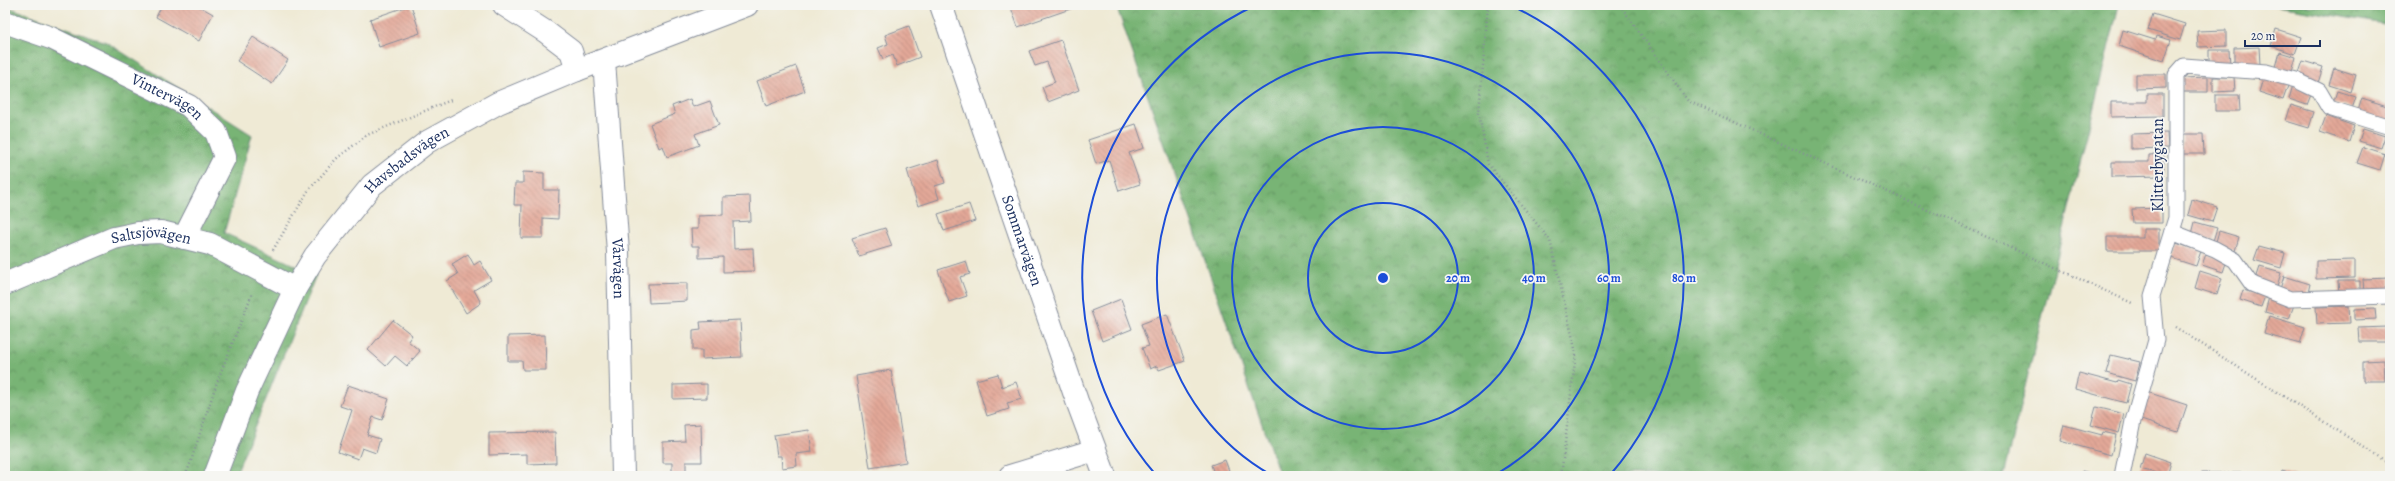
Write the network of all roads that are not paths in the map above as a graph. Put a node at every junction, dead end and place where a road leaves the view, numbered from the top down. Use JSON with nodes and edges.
{"nodes":[{"id":1,"x":504,"y":5,"type":"edge"},
{"id":2,"x":747,"y":5,"type":"edge"},
{"id":3,"x":941,"y":5,"type":"edge"},
{"id":4,"x":5,"y":22,"type":"edge"},
{"id":5,"x":604,"y":61,"type":"junction"},
{"id":6,"x":576,"y":70,"type":"junction"},
{"id":7,"x":2390,"y":127,"type":"edge"},
{"id":8,"x":2172,"y":232,"type":"junction"},
{"id":9,"x":184,"y":238,"type":"junction"},
{"id":10,"x":5,"y":284,"type":"edge"},
{"id":11,"x":295,"y":289,"type":"junction"},
{"id":12,"x":2390,"y":296,"type":"edge"},
{"id":13,"x":1095,"y":450,"type":"junction"},
{"id":14,"x":215,"y":476,"type":"edge"},
{"id":15,"x":623,"y":476,"type":"edge"},
{"id":16,"x":1010,"y":476,"type":"edge"},
{"id":17,"x":1105,"y":476,"type":"edge"},
{"id":18,"x":2122,"y":476,"type":"edge"}],
"edges":[{"from":1,"to":6,"type":"street"},
{"from":2,"to":5,"type":"street","name":"Havsbadsvägen"},
{"from":3,"to":13,"type":"street","name":"Sommarvägen"},
{"from":4,"to":9,"type":"street","name":"Vintervägen"},
{"from":5,"to":6,"type":"street","name":"Havsbadsvägen"},
{"from":5,"to":15,"type":"street","name":"Vårvägen"},
{"from":6,"to":11,"type":"street","name":"Havsbadsvägen"},
{"from":7,"to":8,"type":"lane","name":"Klitterbygatan"},
{"from":8,"to":12,"type":"lane"},
{"from":8,"to":18,"type":"lane","name":"Klitterbygatan"},
{"from":9,"to":10,"type":"street","name":"Saltsjövägen"},
{"from":9,"to":11,"type":"street","name":"Saltsjövägen"},
{"from":11,"to":14,"type":"street","name":"Havsbadsvägen"},
{"from":13,"to":16,"type":"street"},
{"from":13,"to":17,"type":"street","name":"Sommarvägen"}]}
